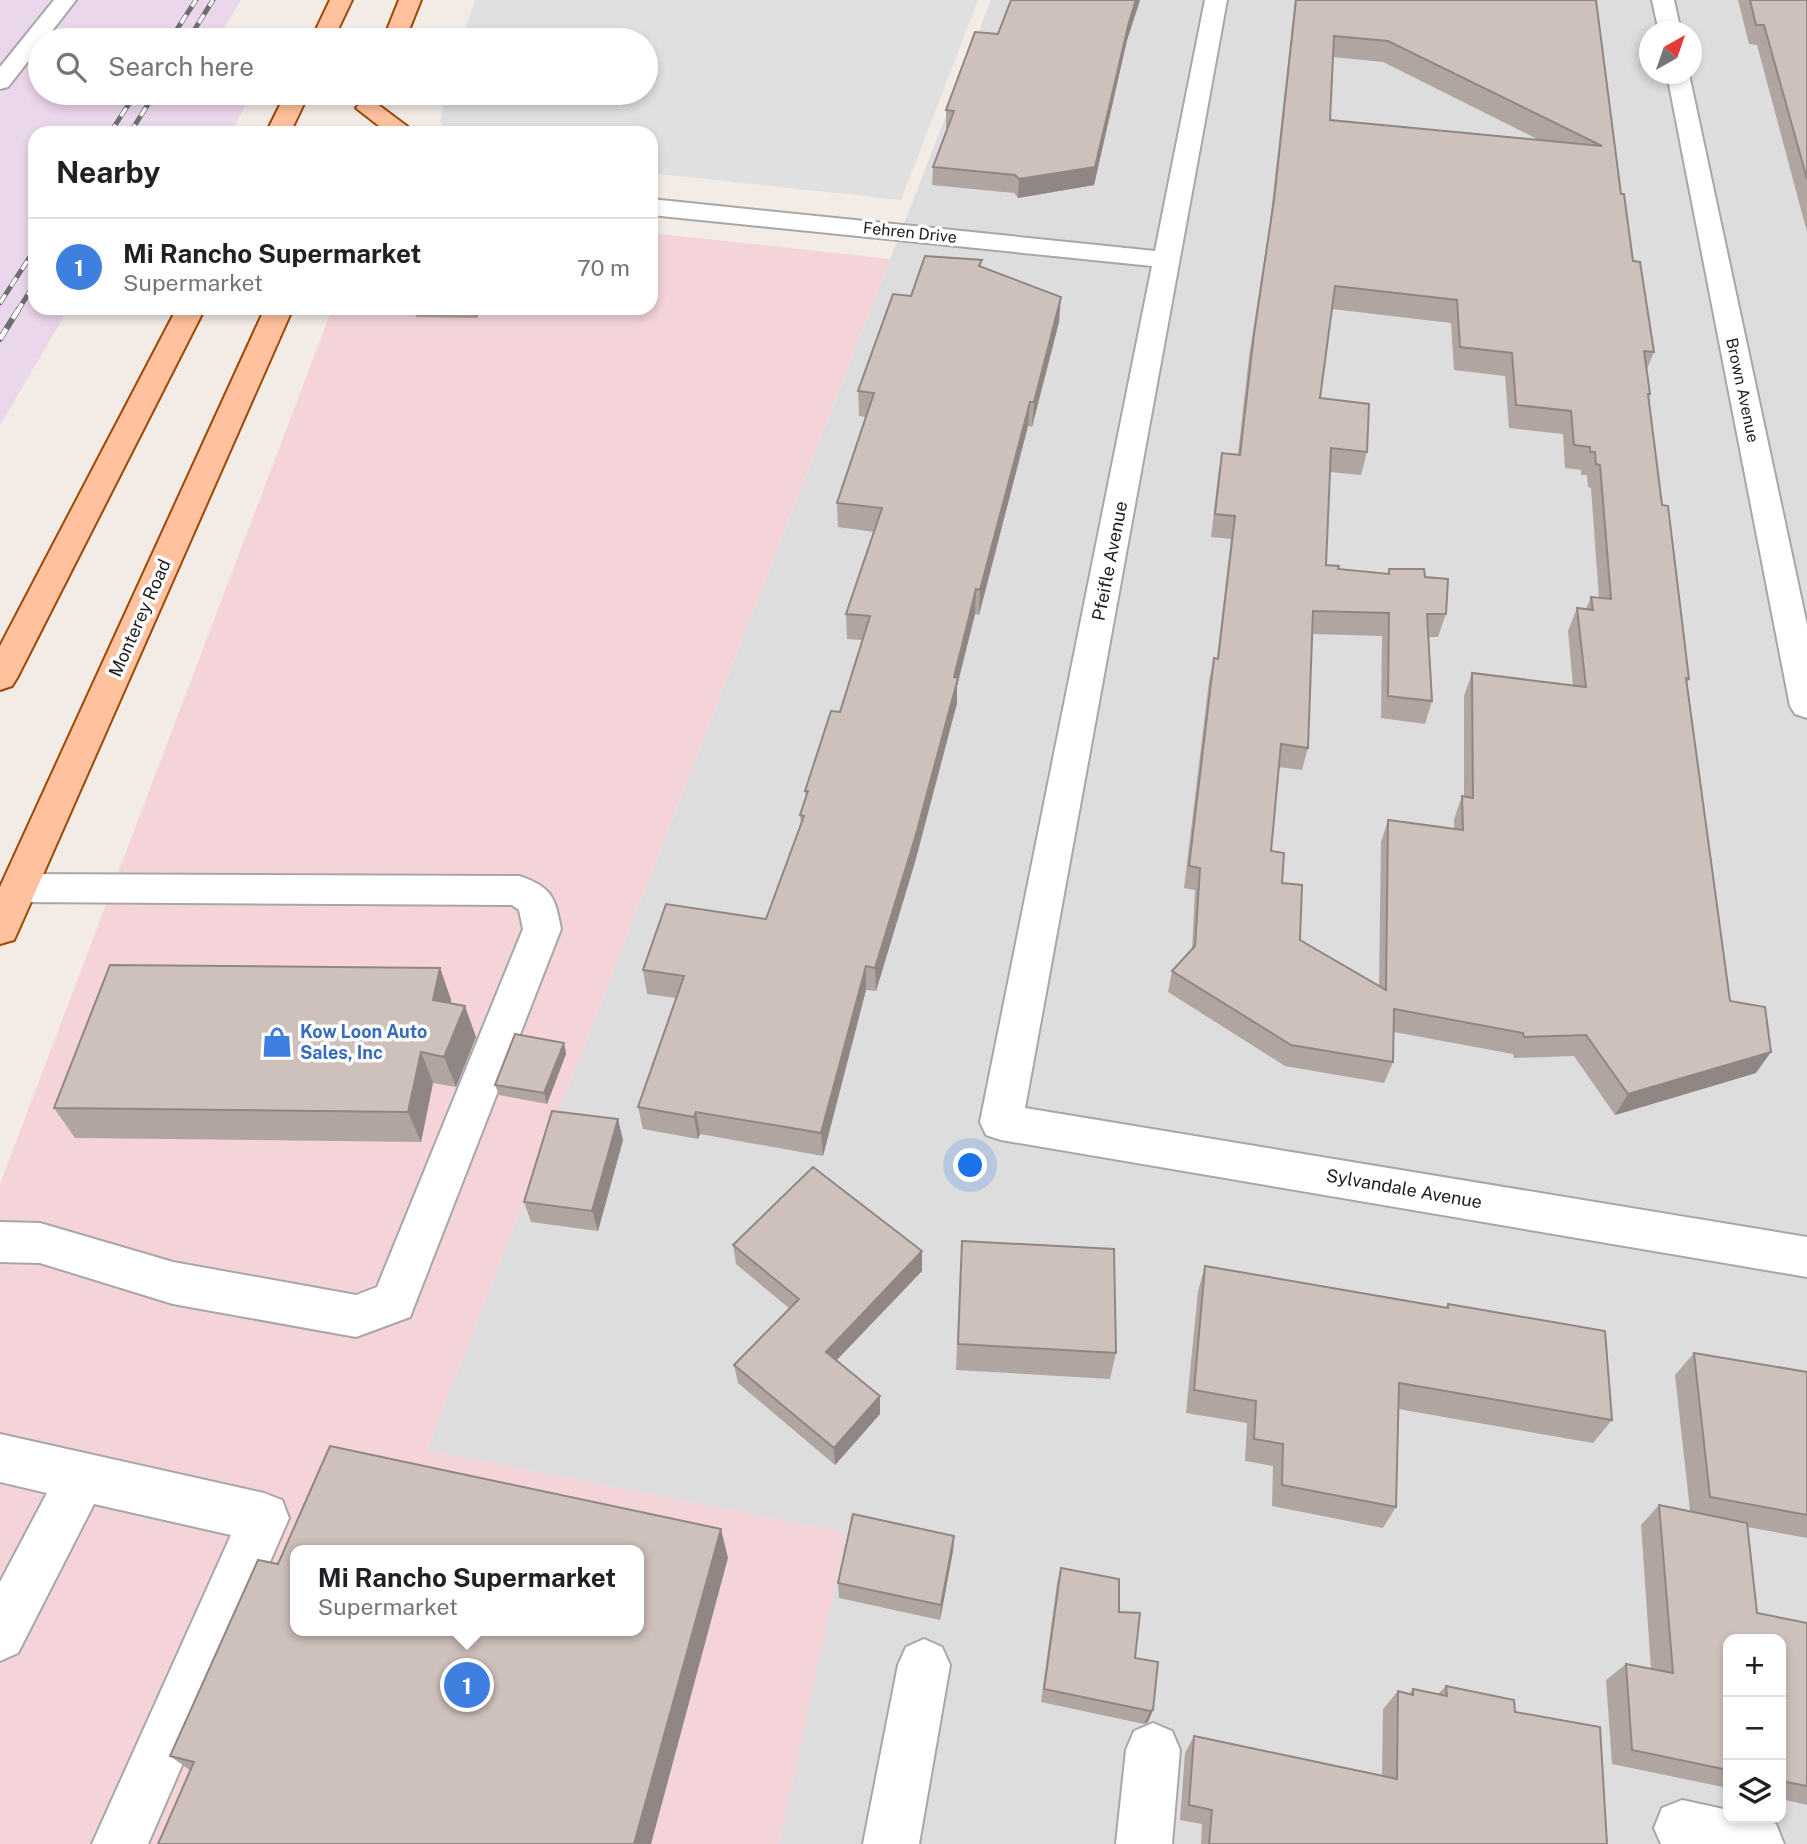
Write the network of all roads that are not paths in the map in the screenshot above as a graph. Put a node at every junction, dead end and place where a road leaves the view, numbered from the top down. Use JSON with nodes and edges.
{"nodes":[{"id":1,"x":65,"y":0,"type":"edge"},
{"id":2,"x":341,"y":0,"type":"edge"},
{"id":3,"x":410,"y":0,"type":"edge"},
{"id":4,"x":1216,"y":0,"type":"edge"},
{"id":5,"x":1663,"y":0,"type":"edge"},
{"id":6,"x":1668,"y":21,"type":"edge"},
{"id":7,"x":43,"y":28,"type":"edge"},
{"id":8,"x":328,"y":28,"type":"edge"},
{"id":9,"x":399,"y":28,"type":"edge"},
{"id":10,"x":28,"y":47,"type":"edge"},
{"id":11,"x":0,"y":82,"type":"edge"},
{"id":12,"x":1680,"y":84,"type":"edge"},
{"id":13,"x":291,"y":105,"type":"edge"},
{"id":14,"x":369,"y":105,"type":"edge"},
{"id":15,"x":376,"y":105,"type":"edge"},
{"id":16,"x":281,"y":126,"type":"edge"},
{"id":17,"x":360,"y":126,"type":"edge"},
{"id":18,"x":397,"y":126,"type":"edge"},
{"id":19,"x":658,"y":208,"type":"edge"},
{"id":20,"x":1168,"y":260,"type":"junction"},
{"id":21,"x":187,"y":315,"type":"edge"},
{"id":22,"x":280,"y":315,"type":"edge"},
{"id":23,"x":0,"y":678,"type":"edge"},
{"id":24,"x":1807,"y":706,"type":"edge"},
{"id":25,"x":18,"y":888,"type":"junction"},
{"id":26,"x":0,"y":929,"type":"edge"},
{"id":27,"x":1002,"y":1122,"type":"joint"},
{"id":28,"x":0,"y":1242,"type":"edge"},
{"id":29,"x":1807,"y":1257,"type":"edge"},
{"id":30,"x":0,"y":1458,"type":"edge"},
{"id":31,"x":82,"y":1477,"type":"junction"},
{"id":32,"x":0,"y":1635,"type":"edge"},
{"id":33,"x":923,"y":1665,"type":"dead end"},
{"id":34,"x":1153,"y":1750,"type":"dead end"},
{"id":35,"x":1682,"y":1828,"type":"dead end"},
{"id":36,"x":120,"y":1844,"type":"edge"},
{"id":37,"x":891,"y":1844,"type":"edge"},
{"id":38,"x":1144,"y":1844,"type":"edge"},
{"id":39,"x":1756,"y":1844,"type":"edge"}],
"edges":[{"from":1,"to":7,"type":"street"},
{"from":2,"to":8,"type":"main road"},
{"from":3,"to":9,"type":"main road"},
{"from":4,"to":20,"type":"street","name":"Pfeifle Avenue"},
{"from":5,"to":6,"type":"street"},
{"from":10,"to":11,"type":"street"},
{"from":12,"to":24,"type":"street","name":"Brown Avenue"},
{"from":13,"to":16,"type":"main road"},
{"from":14,"to":17,"type":"main road"},
{"from":15,"to":18,"type":"main road"},
{"from":19,"to":20,"type":"street","name":"Fehren Drive"},
{"from":20,"to":27,"type":"street","name":"Pfeifle Avenue"},
{"from":21,"to":23,"type":"main road"},
{"from":22,"to":25,"type":"main road","name":"Monterey Road"},
{"from":25,"to":26,"type":"main road","name":"Monterey Road"},
{"from":25,"to":28,"type":"street"},
{"from":27,"to":29,"type":"street","name":"Sylvandale Avenue"},
{"from":30,"to":31,"type":"street"},
{"from":31,"to":32,"type":"street"},
{"from":31,"to":36,"type":"street"},
{"from":33,"to":37,"type":"street"},
{"from":34,"to":38,"type":"street"},
{"from":35,"to":39,"type":"street"}]}
